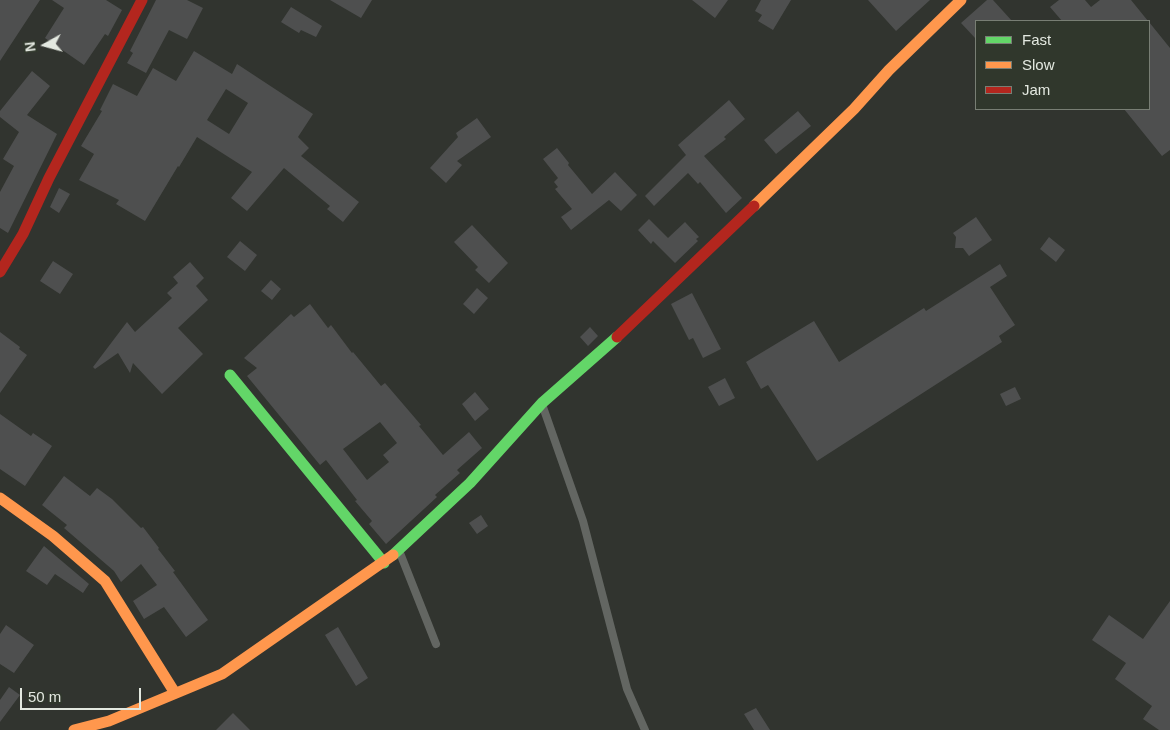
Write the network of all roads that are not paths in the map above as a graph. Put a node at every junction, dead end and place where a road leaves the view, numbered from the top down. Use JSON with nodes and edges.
{"nodes":[{"id":1,"x":142,"y":0,"type":"edge"},
{"id":2,"x":962,"y":0,"type":"edge"},
{"id":3,"x":0,"y":272,"type":"edge"},
{"id":4,"x":230,"y":375,"type":"dead end"},
{"id":5,"x":542,"y":403,"type":"junction"},
{"id":6,"x":0,"y":498,"type":"edge"},
{"id":7,"x":400,"y":551,"type":"junction"},
{"id":8,"x":384,"y":563,"type":"junction"},
{"id":9,"x":436,"y":644,"type":"dead end"},
{"id":10,"x":175,"y":693,"type":"junction"},
{"id":11,"x":74,"y":730,"type":"edge"},
{"id":12,"x":644,"y":730,"type":"edge"}],
"edges":[{"from":1,"to":3,"type":"street"},
{"from":2,"to":5,"type":"street"},
{"from":4,"to":8,"type":"street"},
{"from":5,"to":7,"type":"street"},
{"from":5,"to":12,"type":"lane"},
{"from":6,"to":10,"type":"street"},
{"from":7,"to":8,"type":"street"},
{"from":7,"to":9,"type":"lane"},
{"from":8,"to":10,"type":"street"},
{"from":10,"to":11,"type":"street"}]}
